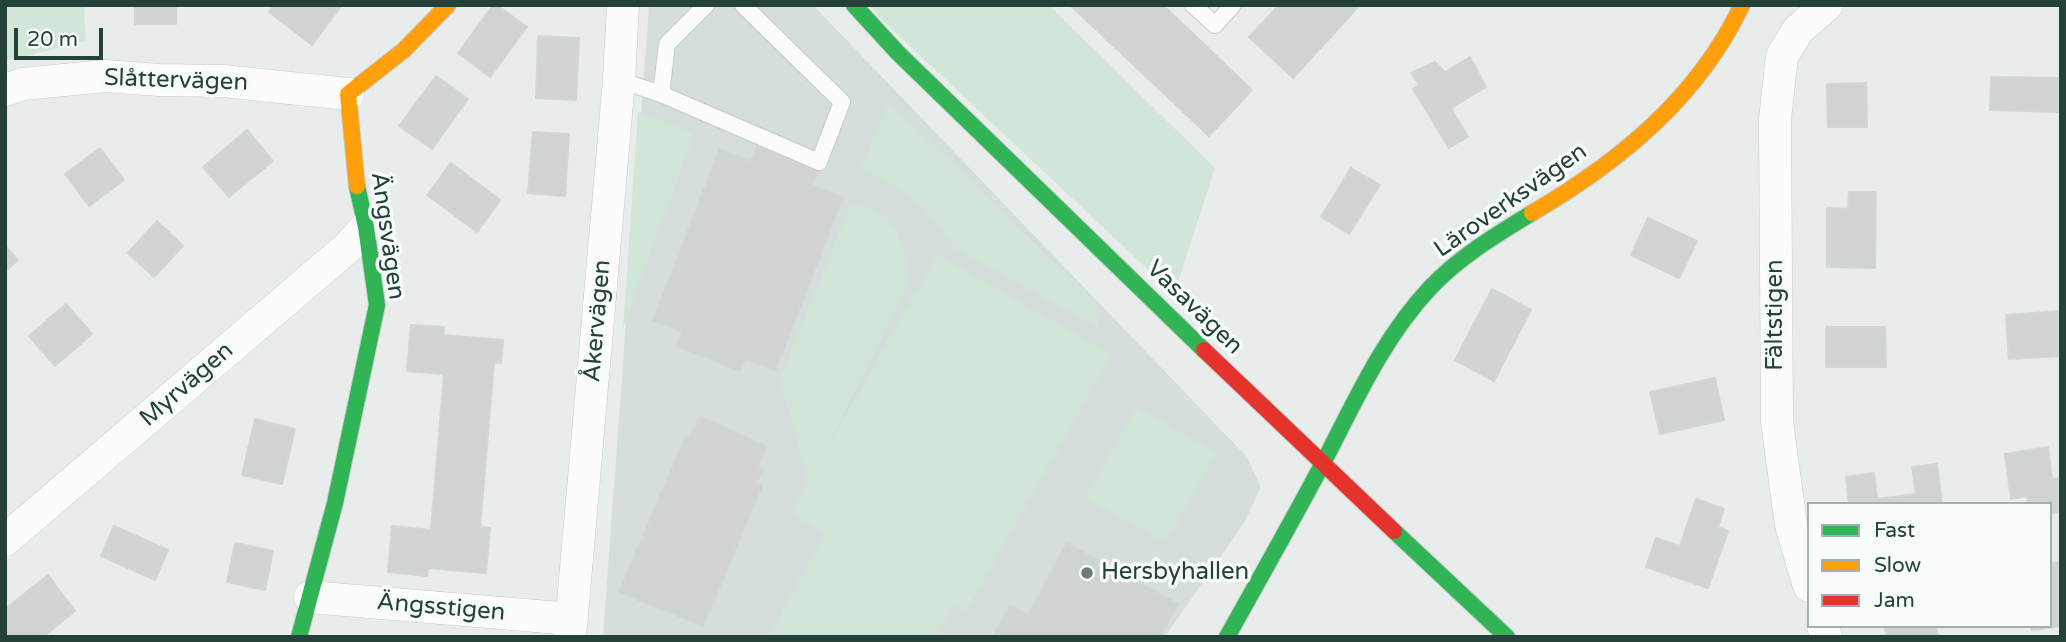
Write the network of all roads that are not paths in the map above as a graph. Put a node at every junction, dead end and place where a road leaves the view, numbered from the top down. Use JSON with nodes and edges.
{"nodes":[{"id":1,"x":448,"y":5,"type":"edge"},
{"id":2,"x":623,"y":5,"type":"edge"},
{"id":3,"x":706,"y":5,"type":"edge"},
{"id":4,"x":743,"y":5,"type":"edge"},
{"id":5,"x":854,"y":5,"type":"edge"},
{"id":6,"x":1193,"y":5,"type":"edge"},
{"id":7,"x":1233,"y":5,"type":"edge"},
{"id":8,"x":1742,"y":5,"type":"edge"},
{"id":9,"x":1827,"y":5,"type":"edge"},
{"id":10,"x":619,"y":80,"type":"junction"},
{"id":11,"x":5,"y":90,"type":"edge"},
{"id":12,"x":353,"y":91,"type":"junction"},
{"id":13,"x":661,"y":94,"type":"junction"},
{"id":14,"x":366,"y":227,"type":"junction"},
{"id":15,"x":1322,"y":464,"type":"junction"},
{"id":16,"x":5,"y":540,"type":"edge"},
{"id":17,"x":1807,"y":579,"type":"edge"},
{"id":18,"x":310,"y":597,"type":"junction"},
{"id":19,"x":571,"y":628,"type":"edge"},
{"id":20,"x":299,"y":637,"type":"edge"},
{"id":21,"x":1227,"y":637,"type":"edge"},
{"id":22,"x":1507,"y":637,"type":"edge"}],
"edges":[{"from":1,"to":12,"type":"street"},
{"from":2,"to":10,"type":"street","name":"Åkervägen"},
{"from":3,"to":13,"type":"lane"},
{"from":4,"to":13,"type":"lane"},
{"from":5,"to":15,"type":"street","name":"Vasavägen"},
{"from":6,"to":7,"type":"lane"},
{"from":8,"to":15,"type":"street","name":"Läroverksvägen"},
{"from":9,"to":17,"type":"street","name":"Fältstigen"},
{"from":10,"to":13,"type":"lane"},
{"from":10,"to":19,"type":"street","name":"Åkervägen"},
{"from":11,"to":12,"type":"street","name":"Slåttervägen"},
{"from":12,"to":14,"type":"street","name":"Ängsvägen"},
{"from":14,"to":16,"type":"street","name":"Myrvägen"},
{"from":14,"to":18,"type":"street","name":"Ängsvägen"},
{"from":15,"to":21,"type":"street","name":"Läroverksvägen"},
{"from":15,"to":22,"type":"street","name":"Vasavägen"},
{"from":18,"to":19,"type":"street","name":"Ängsstigen"},
{"from":18,"to":20,"type":"street","name":"Ängsvägen"}]}
